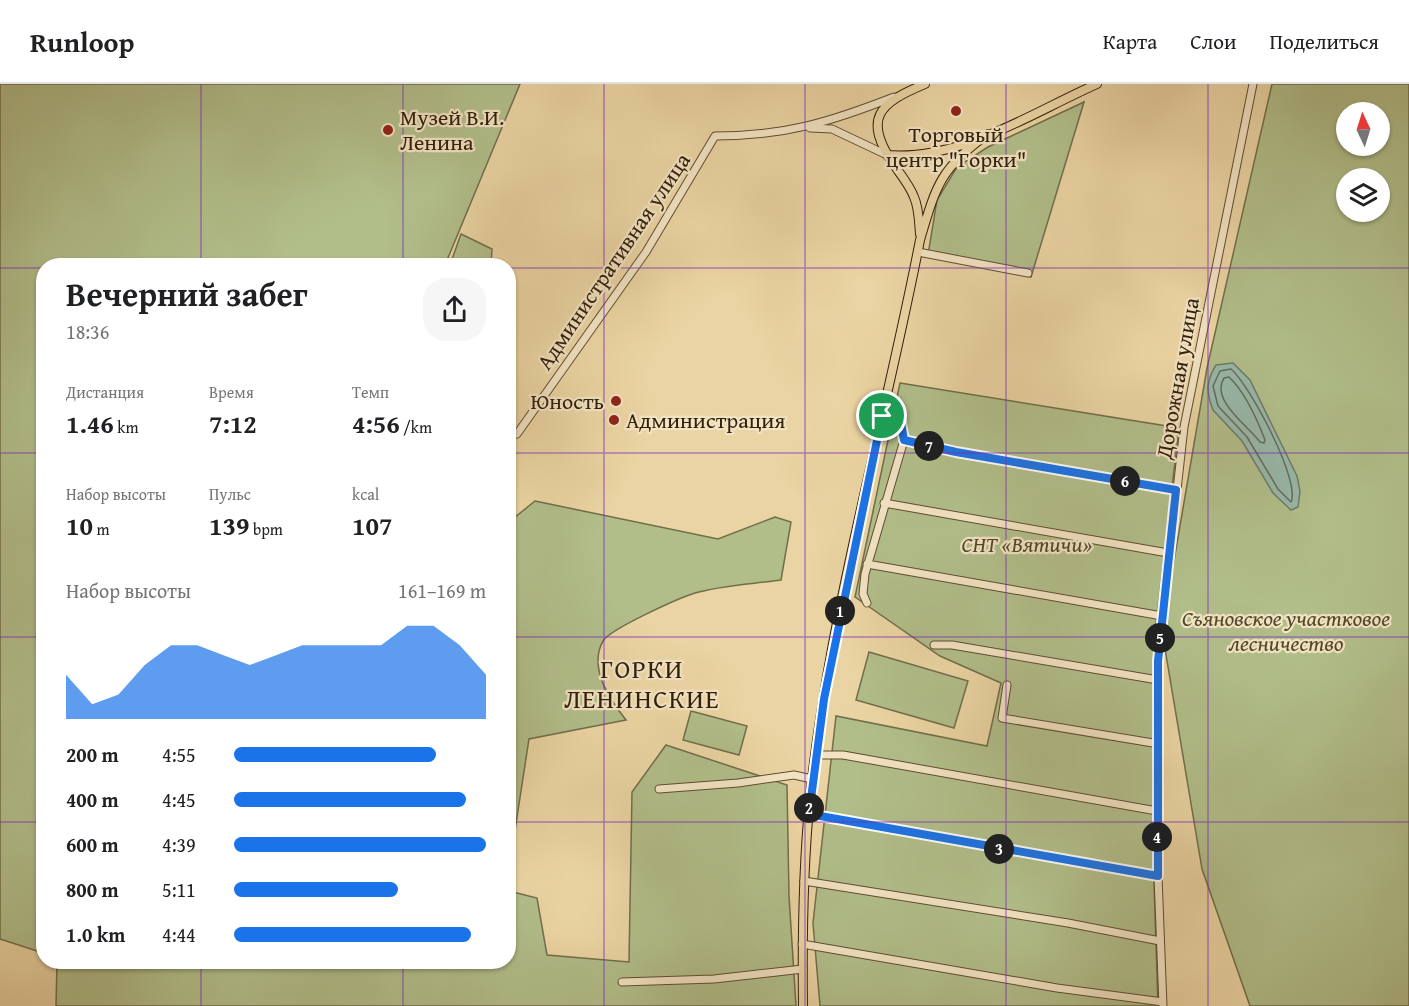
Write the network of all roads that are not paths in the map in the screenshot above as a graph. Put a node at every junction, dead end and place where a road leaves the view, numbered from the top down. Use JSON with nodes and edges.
{"nodes":[{"id":1,"x":925,"y":84,"type":"edge"},
{"id":2,"x":1097,"y":84,"type":"edge"},
{"id":3,"x":1253,"y":84,"type":"edge"},
{"id":4,"x":896,"y":96,"type":"junction"},
{"id":5,"x":801,"y":128,"type":"junction"},
{"id":6,"x":988,"y":134,"type":"junction"},
{"id":7,"x":887,"y":155,"type":"junction"},
{"id":8,"x":920,"y":240,"type":"junction"},
{"id":9,"x":918,"y":252,"type":"junction"},
{"id":10,"x":1028,"y":273,"type":"dead end"},
{"id":11,"x":882,"y":416,"type":"junction"},
{"id":12,"x":517,"y":434,"type":"dead end"},
{"id":13,"x":904,"y":440,"type":"junction"},
{"id":14,"x":1176,"y":490,"type":"junction"},
{"id":15,"x":884,"y":502,"type":"junction"},
{"id":16,"x":1168,"y":553,"type":"junction"},
{"id":17,"x":867,"y":564,"type":"junction"},
{"id":18,"x":867,"y":603,"type":"dead end"},
{"id":19,"x":1162,"y":616,"type":"junction"},
{"id":20,"x":934,"y":645,"type":"dead end"},
{"id":21,"x":1158,"y":680,"type":"junction"},
{"id":22,"x":1007,"y":685,"type":"dead end"},
{"id":23,"x":1159,"y":744,"type":"junction"},
{"id":24,"x":816,"y":755,"type":"junction"},
{"id":25,"x":812,"y":779,"type":"junction"},
{"id":26,"x":659,"y":789,"type":"dead end"},
{"id":27,"x":1157,"y":811,"type":"junction"},
{"id":28,"x":809,"y":814,"type":"junction"},
{"id":29,"x":1158,"y":876,"type":"junction"},
{"id":30,"x":804,"y":881,"type":"junction"},
{"id":31,"x":1160,"y":941,"type":"junction"},
{"id":32,"x":802,"y":944,"type":"junction"},
{"id":33,"x":802,"y":969,"type":"junction"},
{"id":34,"x":621,"y":982,"type":"dead end"},
{"id":35,"x":1163,"y":1004,"type":"edge"},
{"id":36,"x":803,"y":1006,"type":"edge"}],
"edges":[{"from":1,"to":4,"type":"main road"},
{"from":2,"to":6,"type":"main road"},
{"from":3,"to":14,"type":"street","name":"Дорожная улица"},
{"from":4,"to":5,"type":"street"},
{"from":4,"to":7,"type":"main road"},
{"from":5,"to":7,"type":"street"},
{"from":5,"to":12,"type":"street","name":"Административная улица"},
{"from":6,"to":7,"type":"main road"},
{"from":6,"to":8,"type":"main road"},
{"from":7,"to":8,"type":"main road"},
{"from":8,"to":9,"type":"main road"},
{"from":9,"to":10,"type":"street"},
{"from":9,"to":11,"type":"main road"},
{"from":11,"to":13,"type":"street"},
{"from":11,"to":24,"type":"main road"},
{"from":13,"to":14,"type":"street"},
{"from":13,"to":15,"type":"street"},
{"from":14,"to":16,"type":"street","name":"Дорожная улица"},
{"from":15,"to":16,"type":"street"},
{"from":15,"to":17,"type":"street"},
{"from":16,"to":19,"type":"street","name":"Дорожная улица"},
{"from":17,"to":18,"type":"street"},
{"from":17,"to":19,"type":"street"},
{"from":19,"to":21,"type":"street","name":"Дорожная улица"},
{"from":20,"to":21,"type":"street"},
{"from":21,"to":23,"type":"street","name":"Дорожная улица"},
{"from":22,"to":23,"type":"street"},
{"from":23,"to":27,"type":"street","name":"Дорожная улица"},
{"from":24,"to":25,"type":"main road"},
{"from":24,"to":27,"type":"street"},
{"from":25,"to":26,"type":"street"},
{"from":25,"to":28,"type":"main road"},
{"from":27,"to":29,"type":"street","name":"Дорожная улица"},
{"from":28,"to":29,"type":"street"},
{"from":28,"to":30,"type":"main road"},
{"from":29,"to":31,"type":"street","name":"Дорожная улица"},
{"from":30,"to":31,"type":"street"},
{"from":30,"to":32,"type":"main road"},
{"from":31,"to":35,"type":"street","name":"Дорожная улица"},
{"from":32,"to":33,"type":"main road"},
{"from":32,"to":35,"type":"street"},
{"from":33,"to":34,"type":"street"},
{"from":33,"to":36,"type":"main road"}]}
